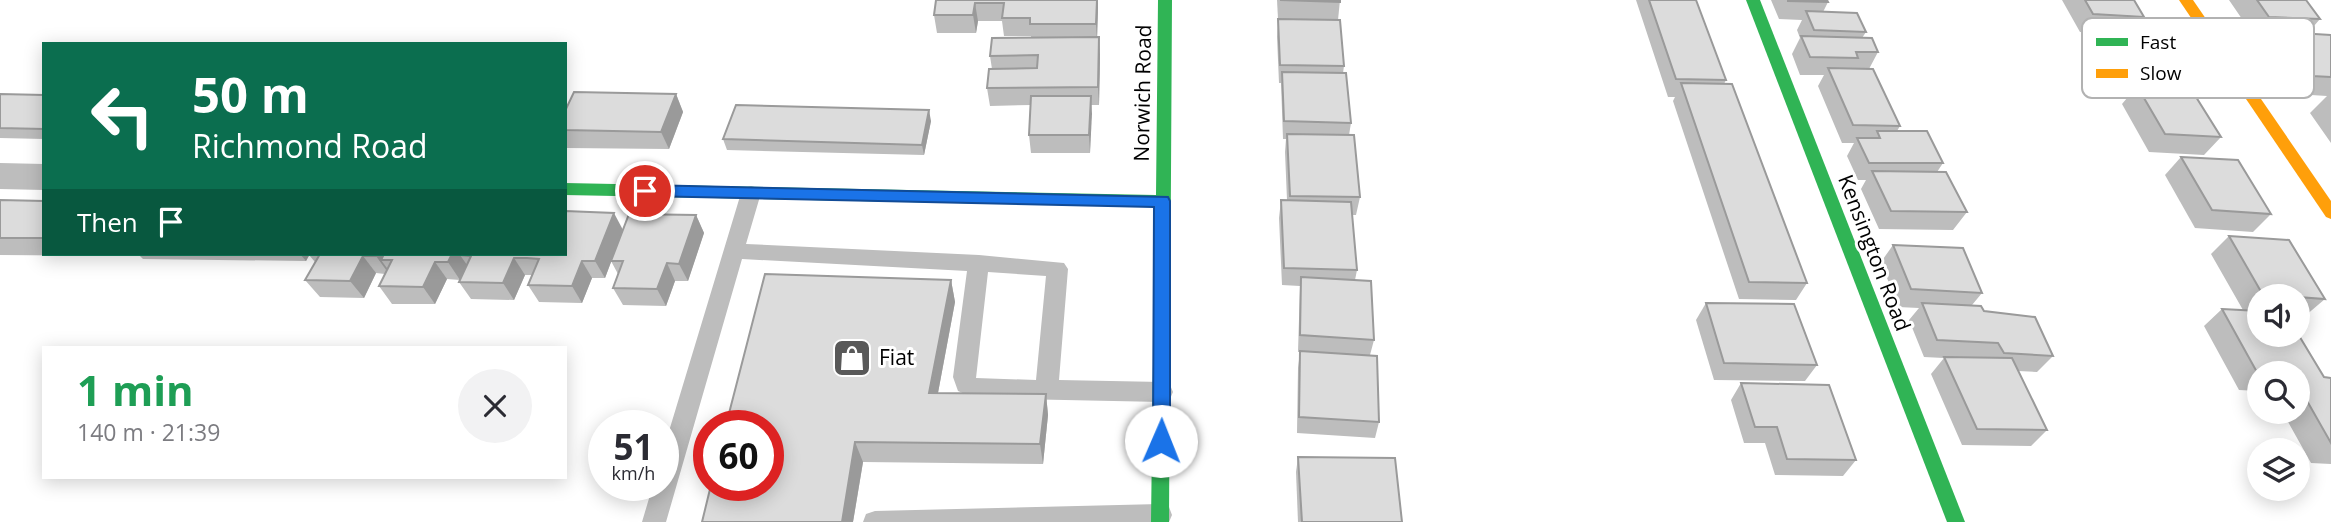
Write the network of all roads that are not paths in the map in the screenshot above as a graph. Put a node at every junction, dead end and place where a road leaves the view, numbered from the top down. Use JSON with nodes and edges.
{"nodes":[{"id":1,"x":1166,"y":0,"type":"edge"},
{"id":2,"x":1752,"y":0,"type":"edge"},
{"id":3,"x":2186,"y":0,"type":"edge"},
{"id":4,"x":2198,"y":18,"type":"edge"},
{"id":5,"x":2252,"y":98,"type":"edge"},
{"id":6,"x":0,"y":176,"type":"edge"},
{"id":7,"x":42,"y":177,"type":"edge"},
{"id":8,"x":567,"y":189,"type":"edge"},
{"id":9,"x":751,"y":193,"type":"junction"},
{"id":10,"x":1162,"y":201,"type":"junction"},
{"id":11,"x":2331,"y":214,"type":"edge"},
{"id":12,"x":734,"y":251,"type":"junction"},
{"id":13,"x":978,"y":263,"type":"junction"},
{"id":14,"x":1047,"y":389,"type":"junction"},
{"id":15,"x":1162,"y":392,"type":"junction"},
{"id":16,"x":1160,"y":518,"type":"edge"},
{"id":17,"x":654,"y":522,"type":"edge"},
{"id":18,"x":875,"y":522,"type":"edge"},
{"id":19,"x":1956,"y":522,"type":"edge"}],
"edges":[{"from":1,"to":10,"type":"street","name":"Norwich Road"},
{"from":2,"to":19,"type":"street","name":"Kensington Road"},
{"from":3,"to":4,"type":"street"},
{"from":5,"to":11,"type":"street"},
{"from":6,"to":7,"type":"street"},
{"from":8,"to":9,"type":"street"},
{"from":9,"to":10,"type":"street"},
{"from":9,"to":12,"type":"lane"},
{"from":10,"to":15,"type":"street","name":"Norwich Road"},
{"from":12,"to":13,"type":"lane"},
{"from":12,"to":17,"type":"lane"},
{"from":13,"to":14,"type":"lane"},
{"from":13,"to":14,"type":"lane"},
{"from":14,"to":15,"type":"lane"},
{"from":15,"to":16,"type":"street","name":"Norwich Road"},
{"from":16,"to":18,"type":"lane"}]}
